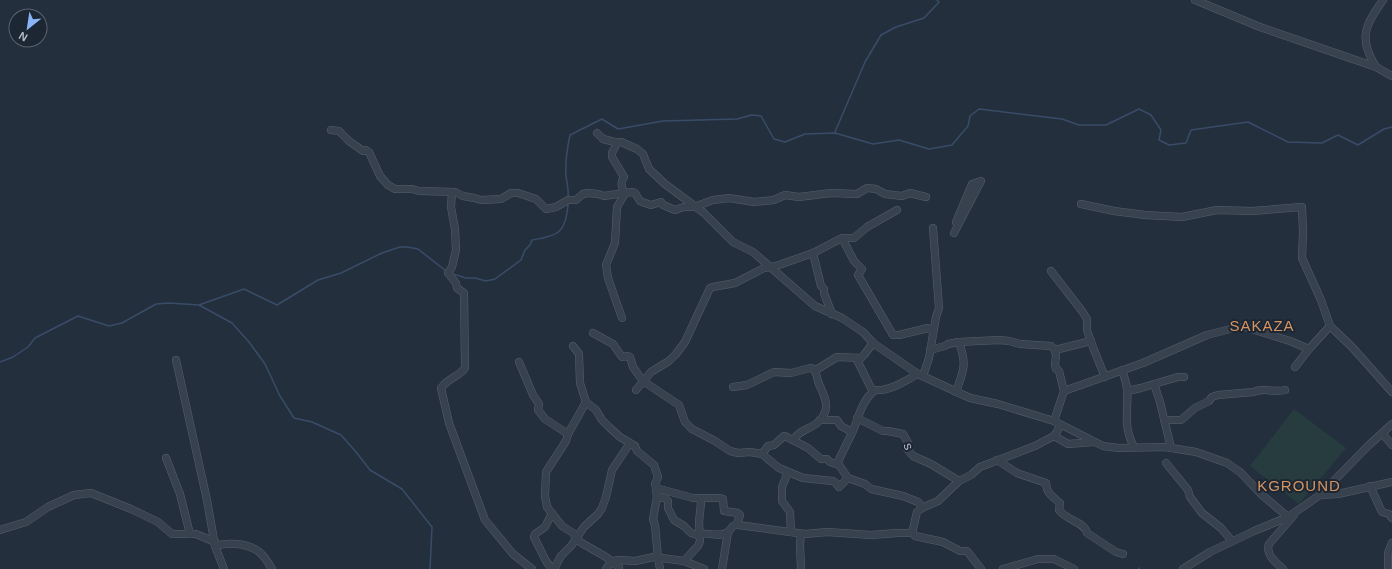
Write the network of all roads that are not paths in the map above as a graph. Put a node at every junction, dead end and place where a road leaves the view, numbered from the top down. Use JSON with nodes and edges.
{"nodes":[{"id":1,"x":1195,"y":0,"type":"edge"},
{"id":2,"x":1383,"y":0,"type":"edge"},
{"id":3,"x":1376,"y":66,"type":"junction"},
{"id":4,"x":1392,"y":76,"type":"edge"},
{"id":5,"x":331,"y":130,"type":"dead end"},
{"id":6,"x":597,"y":133,"type":"dead end"},
{"id":7,"x":615,"y":142,"type":"junction"},
{"id":8,"x":452,"y":192,"type":"junction"},
{"id":9,"x":624,"y":192,"type":"junction"},
{"id":10,"x":926,"y":197,"type":"dead end"},
{"id":11,"x":1081,"y":204,"type":"dead end"},
{"id":12,"x":694,"y":207,"type":"junction"},
{"id":13,"x":897,"y":210,"type":"dead end"},
{"id":14,"x":956,"y":222,"type":"dead end"},
{"id":15,"x":933,"y":228,"type":"dead end"},
{"id":16,"x":954,"y":233,"type":"dead end"},
{"id":17,"x":842,"y":238,"type":"junction"},
{"id":18,"x":813,"y":253,"type":"junction"},
{"id":19,"x":769,"y":267,"type":"junction"},
{"id":20,"x":1051,"y":271,"type":"dead end"},
{"id":21,"x":832,"y":314,"type":"junction"},
{"id":22,"x":622,"y":318,"type":"dead end"},
{"id":23,"x":1330,"y":326,"type":"junction"},
{"id":24,"x":933,"y":332,"type":"junction"},
{"id":25,"x":593,"y":333,"type":"dead end"},
{"id":26,"x":1091,"y":341,"type":"junction"},
{"id":27,"x":959,"y":342,"type":"junction"},
{"id":28,"x":873,"y":343,"type":"junction"},
{"id":29,"x":573,"y":346,"type":"dead end"},
{"id":30,"x":1309,"y":349,"type":"junction"},
{"id":31,"x":930,"y":350,"type":"junction"},
{"id":32,"x":1056,"y":350,"type":"junction"},
{"id":33,"x":856,"y":358,"type":"junction"},
{"id":34,"x":176,"y":360,"type":"dead end"},
{"id":35,"x":519,"y":362,"type":"dead end"},
{"id":36,"x":1296,"y":368,"type":"dead end"},
{"id":37,"x":816,"y":370,"type":"junction"},
{"id":38,"x":1122,"y":370,"type":"junction"},
{"id":39,"x":921,"y":375,"type":"junction"},
{"id":40,"x":1105,"y":377,"type":"junction"},
{"id":41,"x":1184,"y":377,"type":"dead end"},
{"id":42,"x":643,"y":381,"type":"junction"},
{"id":43,"x":1154,"y":384,"type":"junction"},
{"id":44,"x":732,"y":387,"type":"dead end"},
{"id":45,"x":636,"y":390,"type":"dead end"},
{"id":46,"x":1285,"y":390,"type":"dead end"},
{"id":47,"x":1064,"y":391,"type":"junction"},
{"id":48,"x":1127,"y":391,"type":"junction"},
{"id":49,"x":873,"y":392,"type":"junction"},
{"id":50,"x":956,"y":392,"type":"junction"},
{"id":51,"x":1392,"y":392,"type":"edge"},
{"id":52,"x":586,"y":402,"type":"junction"},
{"id":53,"x":857,"y":418,"type":"junction"},
{"id":54,"x":820,"y":420,"type":"junction"},
{"id":55,"x":1164,"y":420,"type":"junction"},
{"id":56,"x":1057,"y":422,"type":"junction"},
{"id":57,"x":1392,"y":424,"type":"edge"},
{"id":58,"x":852,"y":432,"type":"junction"},
{"id":59,"x":1382,"y":433,"type":"junction"},
{"id":60,"x":568,"y":434,"type":"junction"},
{"id":61,"x":1054,"y":436,"type":"junction"},
{"id":62,"x":793,"y":440,"type":"junction"},
{"id":63,"x":1095,"y":442,"type":"junction"},
{"id":64,"x":630,"y":443,"type":"junction"},
{"id":65,"x":1392,"y":445,"type":"edge"},
{"id":66,"x":1134,"y":446,"type":"junction"},
{"id":67,"x":1171,"y":448,"type":"junction"},
{"id":68,"x":762,"y":454,"type":"junction"},
{"id":69,"x":166,"y":458,"type":"dead end"},
{"id":70,"x":997,"y":460,"type":"junction"},
{"id":71,"x":1166,"y":462,"type":"dead end"},
{"id":72,"x":837,"y":464,"type":"junction"},
{"id":73,"x":788,"y":472,"type":"junction"},
{"id":74,"x":848,"y":478,"type":"junction"},
{"id":75,"x":959,"y":481,"type":"junction"},
{"id":76,"x":1392,"y":482,"type":"edge"},
{"id":77,"x":1370,"y":486,"type":"junction"},
{"id":78,"x":656,"y":488,"type":"junction"},
{"id":79,"x":1320,"y":495,"type":"junction"},
{"id":80,"x":657,"y":498,"type":"junction"},
{"id":81,"x":700,"y":499,"type":"junction"},
{"id":82,"x":922,"y":508,"type":"junction"},
{"id":83,"x":1296,"y":511,"type":"junction"},
{"id":84,"x":552,"y":513,"type":"junction"},
{"id":85,"x":1288,"y":517,"type":"junction"},
{"id":86,"x":1392,"y":518,"type":"edge"},
{"id":87,"x":737,"y":524,"type":"junction"},
{"id":88,"x":0,"y":530,"type":"edge"},
{"id":89,"x":728,"y":532,"type":"junction"},
{"id":90,"x":791,"y":532,"type":"junction"},
{"id":91,"x":912,"y":533,"type":"junction"},
{"id":92,"x":190,"y":534,"type":"junction"},
{"id":93,"x":801,"y":534,"type":"junction"},
{"id":94,"x":700,"y":535,"type":"junction"},
{"id":95,"x":576,"y":540,"type":"junction"},
{"id":96,"x":1232,"y":541,"type":"junction"},
{"id":97,"x":1392,"y":543,"type":"edge"},
{"id":98,"x":215,"y":544,"type":"junction"},
{"id":99,"x":1123,"y":554,"type":"dead end"},
{"id":100,"x":658,"y":558,"type":"junction"},
{"id":101,"x":629,"y":560,"type":"junction"},
{"id":102,"x":684,"y":560,"type":"junction"},
{"id":103,"x":612,"y":561,"type":"junction"},
{"id":104,"x":619,"y":568,"type":"edge"},
{"id":105,"x":224,"y":569,"type":"edge"},
{"id":106,"x":272,"y":569,"type":"edge"},
{"id":107,"x":532,"y":569,"type":"edge"},
{"id":108,"x":553,"y":569,"type":"edge"},
{"id":109,"x":606,"y":569,"type":"edge"},
{"id":110,"x":660,"y":569,"type":"edge"},
{"id":111,"x":704,"y":569,"type":"edge"},
{"id":112,"x":722,"y":569,"type":"edge"},
{"id":113,"x":801,"y":569,"type":"edge"},
{"id":114,"x":981,"y":569,"type":"edge"},
{"id":115,"x":1003,"y":569,"type":"edge"},
{"id":116,"x":1074,"y":569,"type":"edge"},
{"id":117,"x":1183,"y":569,"type":"edge"},
{"id":118,"x":1283,"y":569,"type":"edge"},
{"id":119,"x":1388,"y":569,"type":"edge"}],
"edges":[{"from":1,"to":3,"type":"street"},
{"from":2,"to":3,"type":"street"},
{"from":3,"to":4,"type":"street"},
{"from":5,"to":8,"type":"street"},
{"from":6,"to":7,"type":"street"},
{"from":7,"to":9,"type":"street"},
{"from":7,"to":12,"type":"street"},
{"from":8,"to":9,"type":"street"},
{"from":8,"to":107,"type":"street"},
{"from":9,"to":12,"type":"street"},
{"from":9,"to":22,"type":"street"},
{"from":10,"to":12,"type":"street"},
{"from":11,"to":23,"type":"street"},
{"from":12,"to":19,"type":"street"},
{"from":13,"to":17,"type":"street"},
{"from":14,"to":16,"type":"street"},
{"from":15,"to":24,"type":"street"},
{"from":17,"to":18,"type":"street"},
{"from":17,"to":24,"type":"street"},
{"from":18,"to":19,"type":"street"},
{"from":18,"to":21,"type":"street"},
{"from":19,"to":21,"type":"street"},
{"from":19,"to":42,"type":"street"},
{"from":20,"to":26,"type":"street"},
{"from":21,"to":28,"type":"street"},
{"from":23,"to":30,"type":"street"},
{"from":23,"to":51,"type":"street"},
{"from":24,"to":31,"type":"street"},
{"from":25,"to":42,"type":"street"},
{"from":26,"to":32,"type":"street"},
{"from":26,"to":40,"type":"street"},
{"from":27,"to":31,"type":"street"},
{"from":27,"to":32,"type":"street"},
{"from":27,"to":50,"type":"street"},
{"from":28,"to":33,"type":"street"},
{"from":28,"to":39,"type":"street"},
{"from":29,"to":52,"type":"street"},
{"from":30,"to":36,"type":"street"},
{"from":30,"to":38,"type":"street"},
{"from":31,"to":39,"type":"street"},
{"from":32,"to":47,"type":"street"},
{"from":33,"to":37,"type":"street"},
{"from":33,"to":49,"type":"street"},
{"from":34,"to":98,"type":"street"},
{"from":35,"to":60,"type":"street"},
{"from":37,"to":44,"type":"street"},
{"from":37,"to":54,"type":"street"},
{"from":38,"to":40,"type":"street"},
{"from":38,"to":48,"type":"street"},
{"from":39,"to":49,"type":"street"},
{"from":39,"to":50,"type":"street"},
{"from":40,"to":47,"type":"street"},
{"from":41,"to":43,"type":"street"},
{"from":42,"to":45,"type":"street"},
{"from":42,"to":68,"type":"street"},
{"from":43,"to":48,"type":"street"},
{"from":43,"to":55,"type":"street"},
{"from":46,"to":55,"type":"street"},
{"from":47,"to":56,"type":"street"},
{"from":48,"to":66,"type":"street"},
{"from":49,"to":53,"type":"street"},
{"from":50,"to":56,"type":"street"},
{"from":52,"to":60,"type":"street"},
{"from":52,"to":64,"type":"street"},
{"from":53,"to":58,"type":"street"},
{"from":53,"to":75,"type":"street","name":"s"},
{"from":54,"to":58,"type":"street"},
{"from":54,"to":62,"type":"street"},
{"from":55,"to":67,"type":"street"},
{"from":56,"to":61,"type":"street"},
{"from":56,"to":63,"type":"street"},
{"from":57,"to":59,"type":"street"},
{"from":58,"to":72,"type":"street"},
{"from":59,"to":65,"type":"street"},
{"from":59,"to":79,"type":"street"},
{"from":60,"to":84,"type":"street"},
{"from":61,"to":63,"type":"street"},
{"from":61,"to":70,"type":"street"},
{"from":62,"to":68,"type":"street"},
{"from":62,"to":72,"type":"street"},
{"from":63,"to":66,"type":"street"},
{"from":64,"to":78,"type":"street"},
{"from":64,"to":95,"type":"street"},
{"from":66,"to":67,"type":"street"},
{"from":67,"to":85,"type":"street"},
{"from":68,"to":73,"type":"street"},
{"from":69,"to":92,"type":"street"},
{"from":70,"to":75,"type":"street"},
{"from":70,"to":99,"type":"street"},
{"from":71,"to":96,"type":"street"},
{"from":72,"to":74,"type":"street"},
{"from":73,"to":74,"type":"street"},
{"from":73,"to":90,"type":"street"},
{"from":74,"to":82,"type":"street"},
{"from":75,"to":82,"type":"street"},
{"from":76,"to":77,"type":"street"},
{"from":77,"to":79,"type":"street"},
{"from":77,"to":86,"type":"street"},
{"from":78,"to":80,"type":"street"},
{"from":78,"to":81,"type":"street"},
{"from":79,"to":83,"type":"street"},
{"from":80,"to":94,"type":"street"},
{"from":80,"to":100,"type":"street"},
{"from":81,"to":87,"type":"street"},
{"from":81,"to":94,"type":"street"},
{"from":82,"to":91,"type":"street"},
{"from":83,"to":85,"type":"street"},
{"from":83,"to":118,"type":"street"},
{"from":84,"to":95,"type":"street"},
{"from":84,"to":108,"type":"street"},
{"from":85,"to":96,"type":"street"},
{"from":87,"to":89,"type":"street"},
{"from":87,"to":90,"type":"street"},
{"from":88,"to":92,"type":"street"},
{"from":89,"to":94,"type":"street"},
{"from":89,"to":112,"type":"street"},
{"from":90,"to":93,"type":"street"},
{"from":91,"to":93,"type":"street"},
{"from":91,"to":114,"type":"street"},
{"from":92,"to":98,"type":"street"},
{"from":93,"to":113,"type":"street"},
{"from":94,"to":102,"type":"street"},
{"from":95,"to":103,"type":"street"},
{"from":95,"to":108,"type":"street"},
{"from":96,"to":117,"type":"street"},
{"from":97,"to":119,"type":"street"},
{"from":98,"to":105,"type":"street"},
{"from":98,"to":106,"type":"street"},
{"from":100,"to":101,"type":"street"},
{"from":100,"to":102,"type":"street"},
{"from":100,"to":110,"type":"street"},
{"from":101,"to":103,"type":"street"},
{"from":101,"to":104,"type":"street"},
{"from":102,"to":111,"type":"street"},
{"from":103,"to":104,"type":"street"},
{"from":103,"to":109,"type":"street"},
{"from":115,"to":116,"type":"street"}]}
